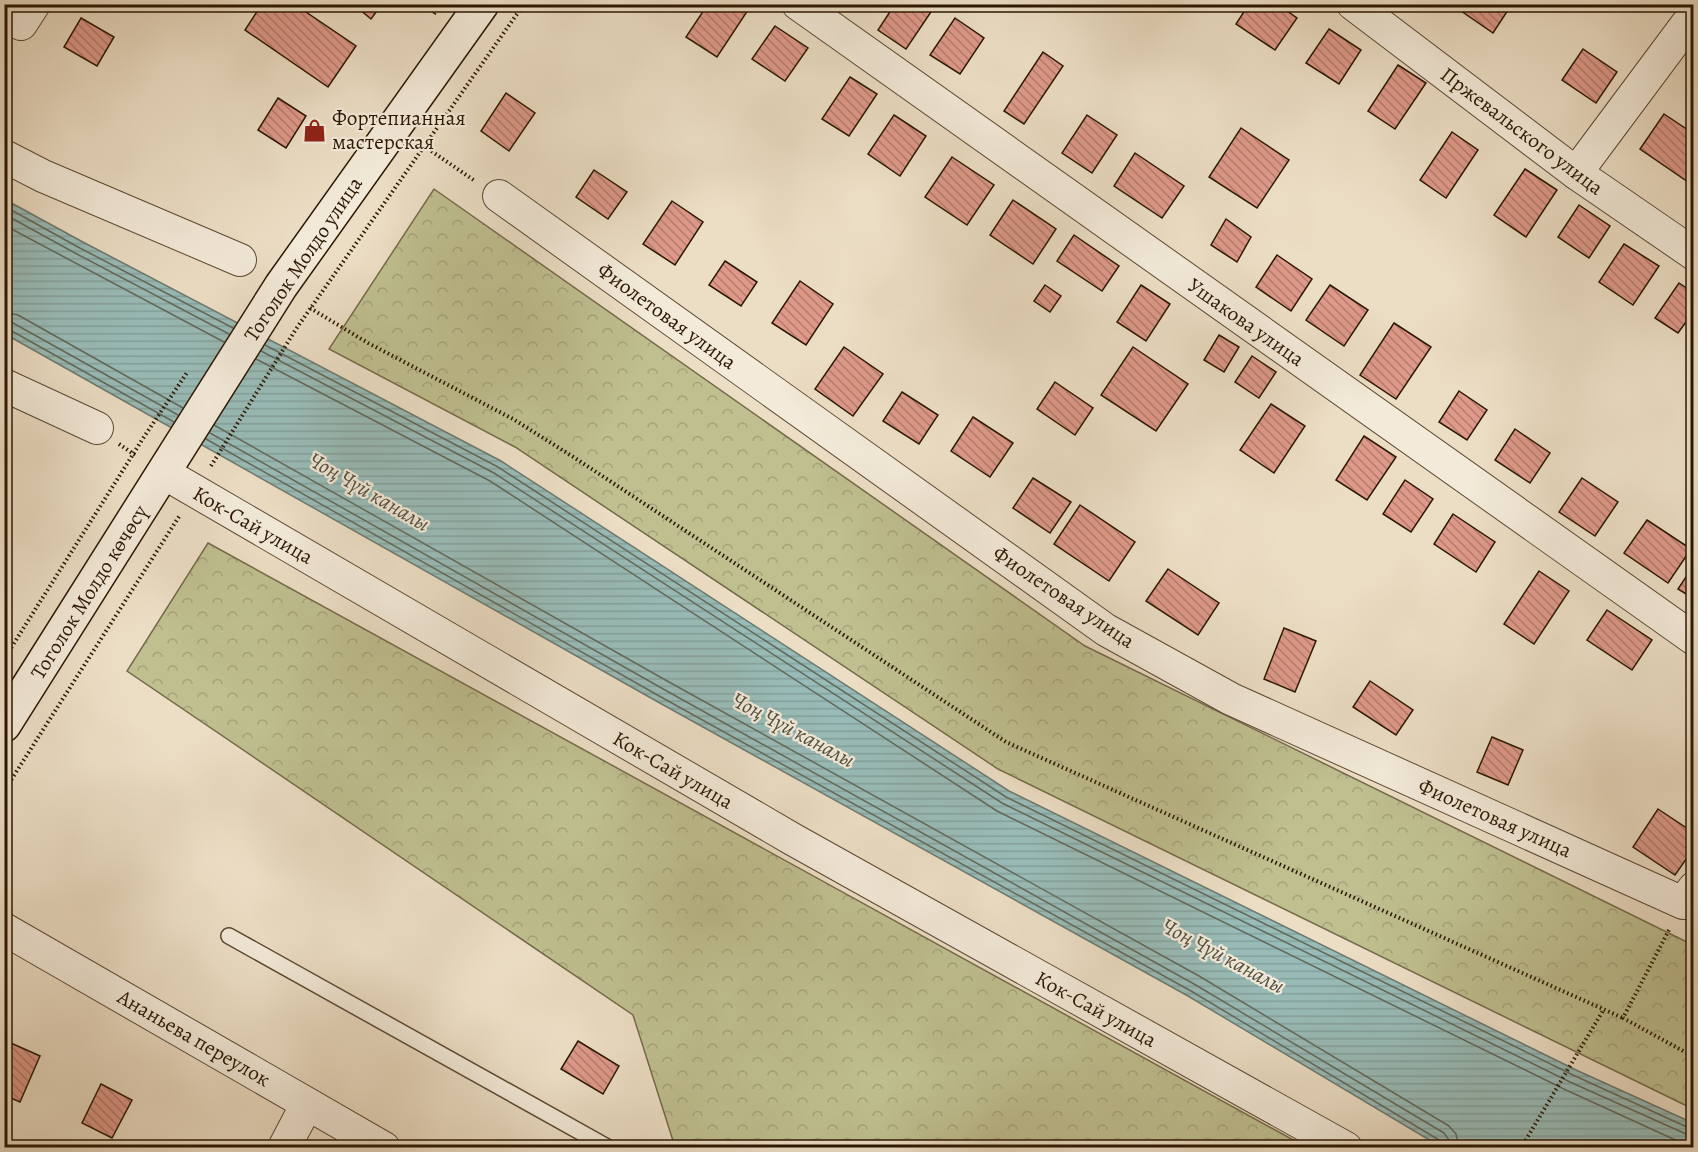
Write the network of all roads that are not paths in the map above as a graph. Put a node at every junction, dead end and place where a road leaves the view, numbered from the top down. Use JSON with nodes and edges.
{"nodes":[{"id":1,"x":482,"y":4,"type":"edge"},
{"id":2,"x":798,"y":4,"type":"edge"},
{"id":3,"x":1353,"y":4,"type":"edge"},
{"id":4,"x":1694,"y":29,"type":"edge"},
{"id":5,"x":4,"y":156,"type":"edge"},
{"id":6,"x":1576,"y":173,"type":"junction"},
{"id":7,"x":499,"y":196,"type":"road end"},
{"id":8,"x":1694,"y":254,"type":"edge"},
{"id":9,"x":240,"y":260,"type":"dead end"},
{"id":10,"x":4,"y":385,"type":"edge"},
{"id":11,"x":97,"y":428,"type":"road end"},
{"id":12,"x":168,"y":466,"type":"junction"},
{"id":13,"x":1694,"y":639,"type":"edge"},
{"id":14,"x":4,"y":725,"type":"edge"},
{"id":15,"x":1688,"y":895,"type":"edge"},
{"id":16,"x":4,"y":929,"type":"edge"},
{"id":17,"x":229,"y":936,"type":"dead end"},
{"id":18,"x":308,"y":1104,"type":"junction"},
{"id":19,"x":284,"y":1148,"type":"edge"},
{"id":20,"x":384,"y":1148,"type":"edge"},
{"id":21,"x":609,"y":1148,"type":"edge"},
{"id":22,"x":1346,"y":1148,"type":"edge"}],
"edges":[{"from":1,"to":12,"type":"main road","name":"Тоголок Молдо улица"},
{"from":2,"to":13,"type":"street","name":"Ушакова улица"},
{"from":3,"to":6,"type":"street","name":"Пржевальского улица"},
{"from":4,"to":6,"type":"street"},
{"from":5,"to":9,"type":"street"},
{"from":6,"to":8,"type":"street","name":"Пржевальского улица"},
{"from":7,"to":15,"type":"street","name":"Фиолетовая улица"},
{"from":10,"to":11,"type":"street"},
{"from":12,"to":14,"type":"main road","name":"Тоголок Молдо көчөсү"},
{"from":12,"to":22,"type":"street","name":"Кок-Сай улица"},
{"from":16,"to":18,"type":"street","name":"Ананьева переулок"},
{"from":17,"to":21,"type":"lane"},
{"from":18,"to":19,"type":"street"},
{"from":18,"to":20,"type":"street","name":"Ананьева переулок"}]}
